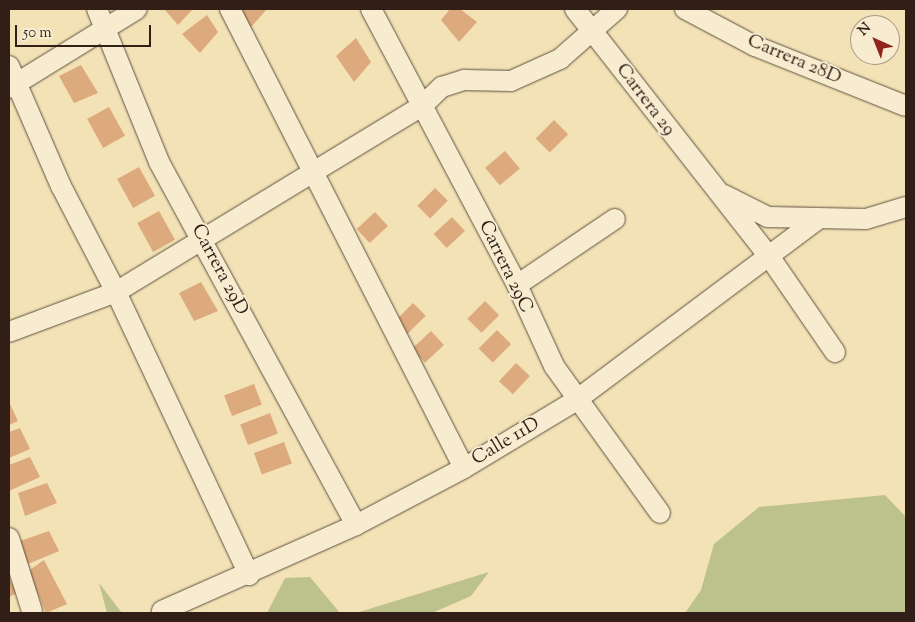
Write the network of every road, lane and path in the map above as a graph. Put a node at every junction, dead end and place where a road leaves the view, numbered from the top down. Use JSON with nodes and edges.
{"nodes":[{"id":1,"x":97,"y":9,"type":"edge"},
{"id":2,"x":137,"y":9,"type":"edge"},
{"id":3,"x":230,"y":9,"type":"edge"},
{"id":4,"x":371,"y":9,"type":"edge"},
{"id":5,"x":575,"y":9,"type":"edge"},
{"id":6,"x":617,"y":9,"type":"edge"},
{"id":7,"x":685,"y":9,"type":"edge"},
{"id":8,"x":106,"y":29,"type":"junction"},
{"id":9,"x":593,"y":30,"type":"junction"},
{"id":10,"x":11,"y":79,"type":"edge"},
{"id":11,"x":422,"y":106,"type":"junction"},
{"id":12,"x":906,"y":106,"type":"edge"},
{"id":13,"x":312,"y":174,"type":"junction"},
{"id":14,"x":716,"y":190,"type":"junction"},
{"id":15,"x":906,"y":207,"type":"edge"},
{"id":16,"x":615,"y":219,"type":"dead end"},
{"id":17,"x":818,"y":220,"type":"junction"},
{"id":18,"x":202,"y":239,"type":"junction"},
{"id":19,"x":770,"y":259,"type":"junction"},
{"id":20,"x":516,"y":285,"type":"junction"},
{"id":21,"x":116,"y":292,"type":"junction"},
{"id":22,"x":9,"y":332,"type":"edge"},
{"id":23,"x":835,"y":352,"type":"dead end"},
{"id":24,"x":575,"y":401,"type":"junction"},
{"id":25,"x":464,"y":468,"type":"junction"},
{"id":26,"x":660,"y":513,"type":"dead end"},
{"id":27,"x":356,"y":526,"type":"junction"},
{"id":28,"x":9,"y":538,"type":"edge"},
{"id":29,"x":12,"y":561,"type":"edge"},
{"id":30,"x":249,"y":575,"type":"junction"},
{"id":31,"x":162,"y":610,"type":"dead end"},
{"id":32,"x":32,"y":611,"type":"dead end"}],
"edges":[{"from":1,"to":8,"type":"street","name":"Carrera 29D"},
{"from":2,"to":8,"type":"street"},
{"from":3,"to":13,"type":"street"},
{"from":4,"to":11,"type":"street","name":"Carrera 29C"},
{"from":5,"to":9,"type":"street","name":"Carrera 29"},
{"from":6,"to":9,"type":"street"},
{"from":7,"to":12,"type":"street","name":"Carrera 28D"},
{"from":8,"to":10,"type":"street"},
{"from":8,"to":18,"type":"street","name":"Carrera 29D"},
{"from":9,"to":11,"type":"street"},
{"from":9,"to":14,"type":"street","name":"Carrera 29"},
{"from":10,"to":21,"type":"street"},
{"from":11,"to":13,"type":"street"},
{"from":11,"to":20,"type":"street","name":"Carrera 29C"},
{"from":13,"to":18,"type":"street"},
{"from":13,"to":25,"type":"street"},
{"from":14,"to":17,"type":"street","name":"Carrera 29"},
{"from":14,"to":19,"type":"street","name":"Carrera 29"},
{"from":15,"to":17,"type":"street","name":"Carrera 29"},
{"from":16,"to":20,"type":"street"},
{"from":17,"to":19,"type":"street","name":"Calle 11D"},
{"from":18,"to":21,"type":"street"},
{"from":18,"to":27,"type":"street","name":"Carrera 29D"},
{"from":19,"to":23,"type":"street","name":"Carrera 29"},
{"from":19,"to":24,"type":"street","name":"Calle 11D"},
{"from":20,"to":24,"type":"street","name":"Carrera 29C"},
{"from":21,"to":22,"type":"street"},
{"from":21,"to":30,"type":"street"},
{"from":24,"to":25,"type":"street","name":"Calle 11D"},
{"from":24,"to":26,"type":"street","name":"Carrera 29C"},
{"from":25,"to":27,"type":"street","name":"Calle 11D"},
{"from":27,"to":30,"type":"street","name":"Calle 11D"},
{"from":28,"to":29,"type":"street"},
{"from":29,"to":32,"type":"street"},
{"from":30,"to":31,"type":"street","name":"Calle 11D"}]}
